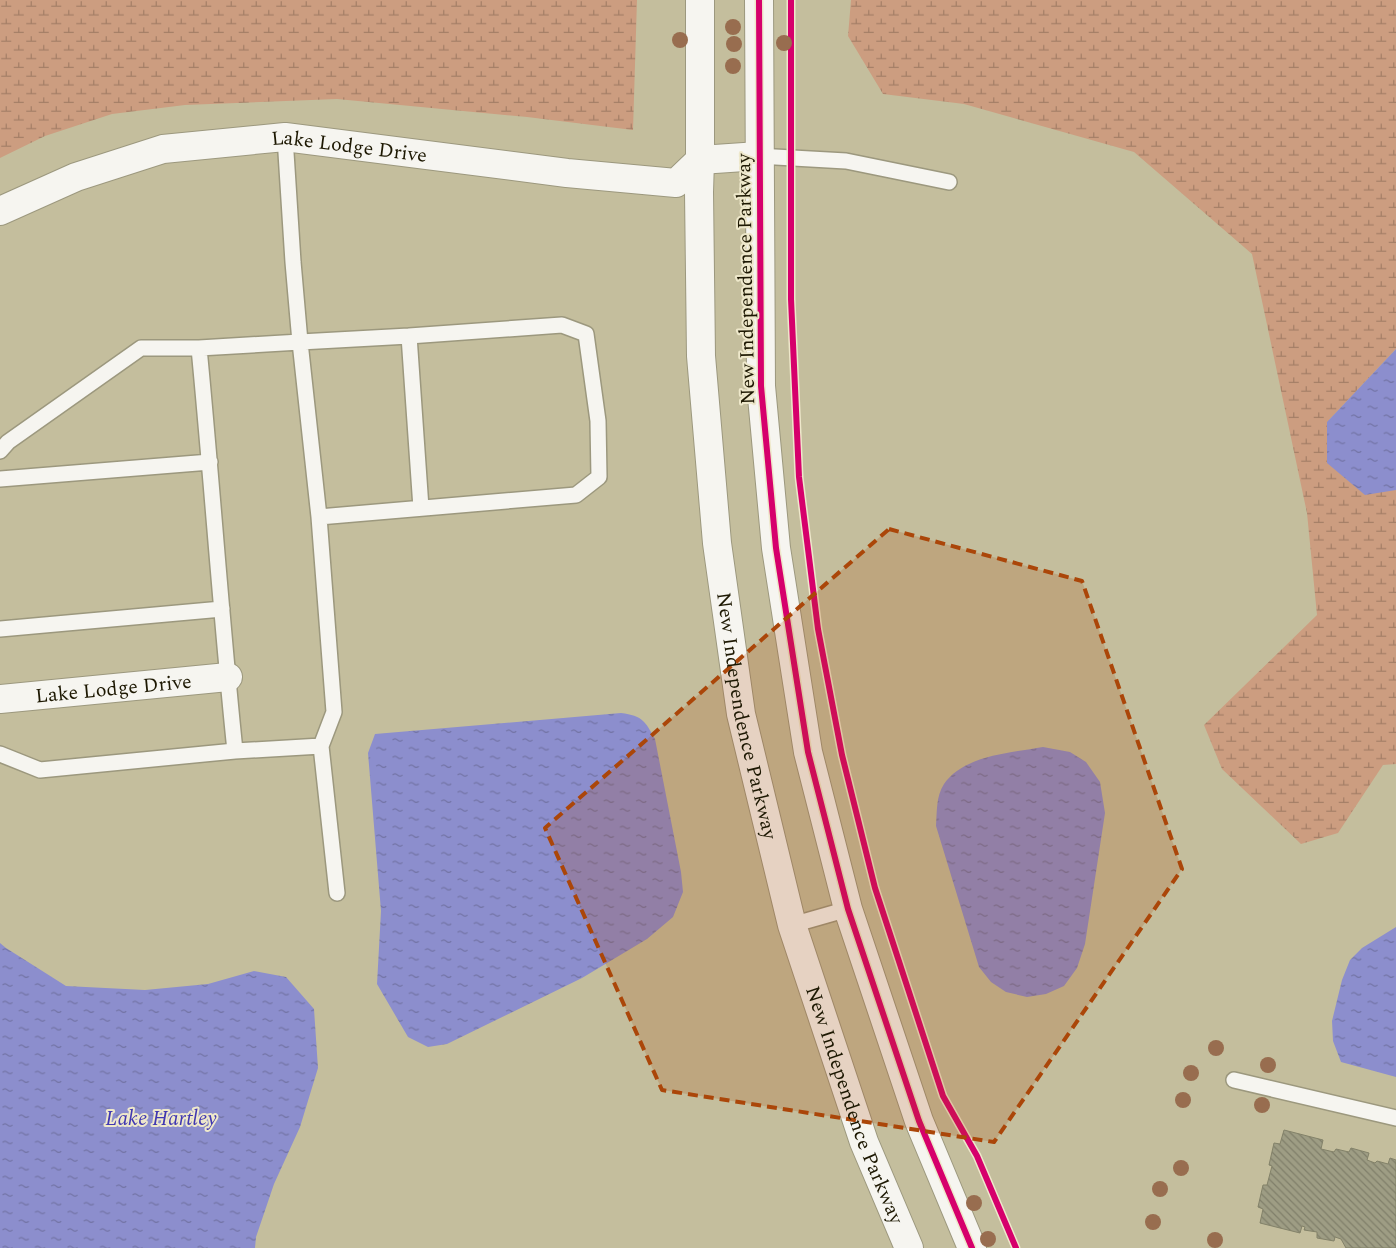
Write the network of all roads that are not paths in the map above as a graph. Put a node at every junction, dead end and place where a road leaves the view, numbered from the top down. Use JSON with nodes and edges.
{"nodes":[{"id":1,"x":700,"y":0,"type":"edge"},
{"id":2,"x":759,"y":0,"type":"edge"},
{"id":3,"x":284,"y":137,"type":"junction"},
{"id":4,"x":759,"y":156,"type":"junction"},
{"id":5,"x":700,"y":160,"type":"junction"},
{"id":6,"x":949,"y":182,"type":"dead end"},
{"id":7,"x":0,"y":211,"type":"edge"},
{"id":8,"x":409,"y":336,"type":"junction"},
{"id":9,"x":300,"y":342,"type":"junction"},
{"id":10,"x":199,"y":348,"type":"junction"},
{"id":11,"x":0,"y":451,"type":"edge"},
{"id":12,"x":210,"y":462,"type":"junction"},
{"id":13,"x":0,"y":478,"type":"edge"},
{"id":14,"x":421,"y":508,"type":"junction"},
{"id":15,"x":319,"y":517,"type":"junction"},
{"id":16,"x":222,"y":609,"type":"junction"},
{"id":17,"x":0,"y":629,"type":"edge"},
{"id":18,"x":228,"y":677,"type":"junction"},
{"id":19,"x":0,"y":699,"type":"edge"},
{"id":20,"x":321,"y":746,"type":"junction"},
{"id":21,"x":236,"y":751,"type":"junction"},
{"id":22,"x":0,"y":754,"type":"edge"},
{"id":23,"x":337,"y":893,"type":"dead end"},
{"id":24,"x":848,"y":909,"type":"junction"},
{"id":25,"x":792,"y":925,"type":"junction"},
{"id":26,"x":1234,"y":1080,"type":"dead end"},
{"id":27,"x":1396,"y":1118,"type":"edge"},
{"id":28,"x":909,"y":1248,"type":"edge"},
{"id":29,"x":972,"y":1248,"type":"edge"}],
"edges":[{"from":1,"to":5,"type":"street","name":"New Independence Parkway"},
{"from":2,"to":4,"type":"street","name":"New Independence Parkway"},
{"from":3,"to":5,"type":"street","name":"Lake Lodge Drive"},
{"from":3,"to":7,"type":"street","name":"Lake Lodge Drive"},
{"from":3,"to":9,"type":"lane"},
{"from":4,"to":5,"type":"street","name":"New Independence Parkway"},
{"from":4,"to":6,"type":"lane"},
{"from":4,"to":24,"type":"street","name":"New Independence Parkway"},
{"from":5,"to":25,"type":"street","name":"New Independence Parkway"},
{"from":8,"to":9,"type":"lane"},
{"from":8,"to":14,"type":"lane"},
{"from":8,"to":14,"type":"lane"},
{"from":9,"to":10,"type":"lane"},
{"from":9,"to":15,"type":"lane"},
{"from":10,"to":11,"type":"lane"},
{"from":10,"to":12,"type":"lane"},
{"from":12,"to":13,"type":"lane"},
{"from":12,"to":16,"type":"lane"},
{"from":14,"to":15,"type":"lane"},
{"from":15,"to":20,"type":"lane"},
{"from":16,"to":17,"type":"lane"},
{"from":16,"to":18,"type":"lane"},
{"from":18,"to":19,"type":"street","name":"Lake Lodge Drive"},
{"from":18,"to":21,"type":"lane"},
{"from":20,"to":21,"type":"lane"},
{"from":20,"to":23,"type":"lane"},
{"from":21,"to":22,"type":"lane"},
{"from":24,"to":25,"type":"lane"},
{"from":24,"to":29,"type":"street","name":"New Independence Parkway"},
{"from":25,"to":28,"type":"street","name":"New Independence Parkway"},
{"from":26,"to":27,"type":"lane"}]}
